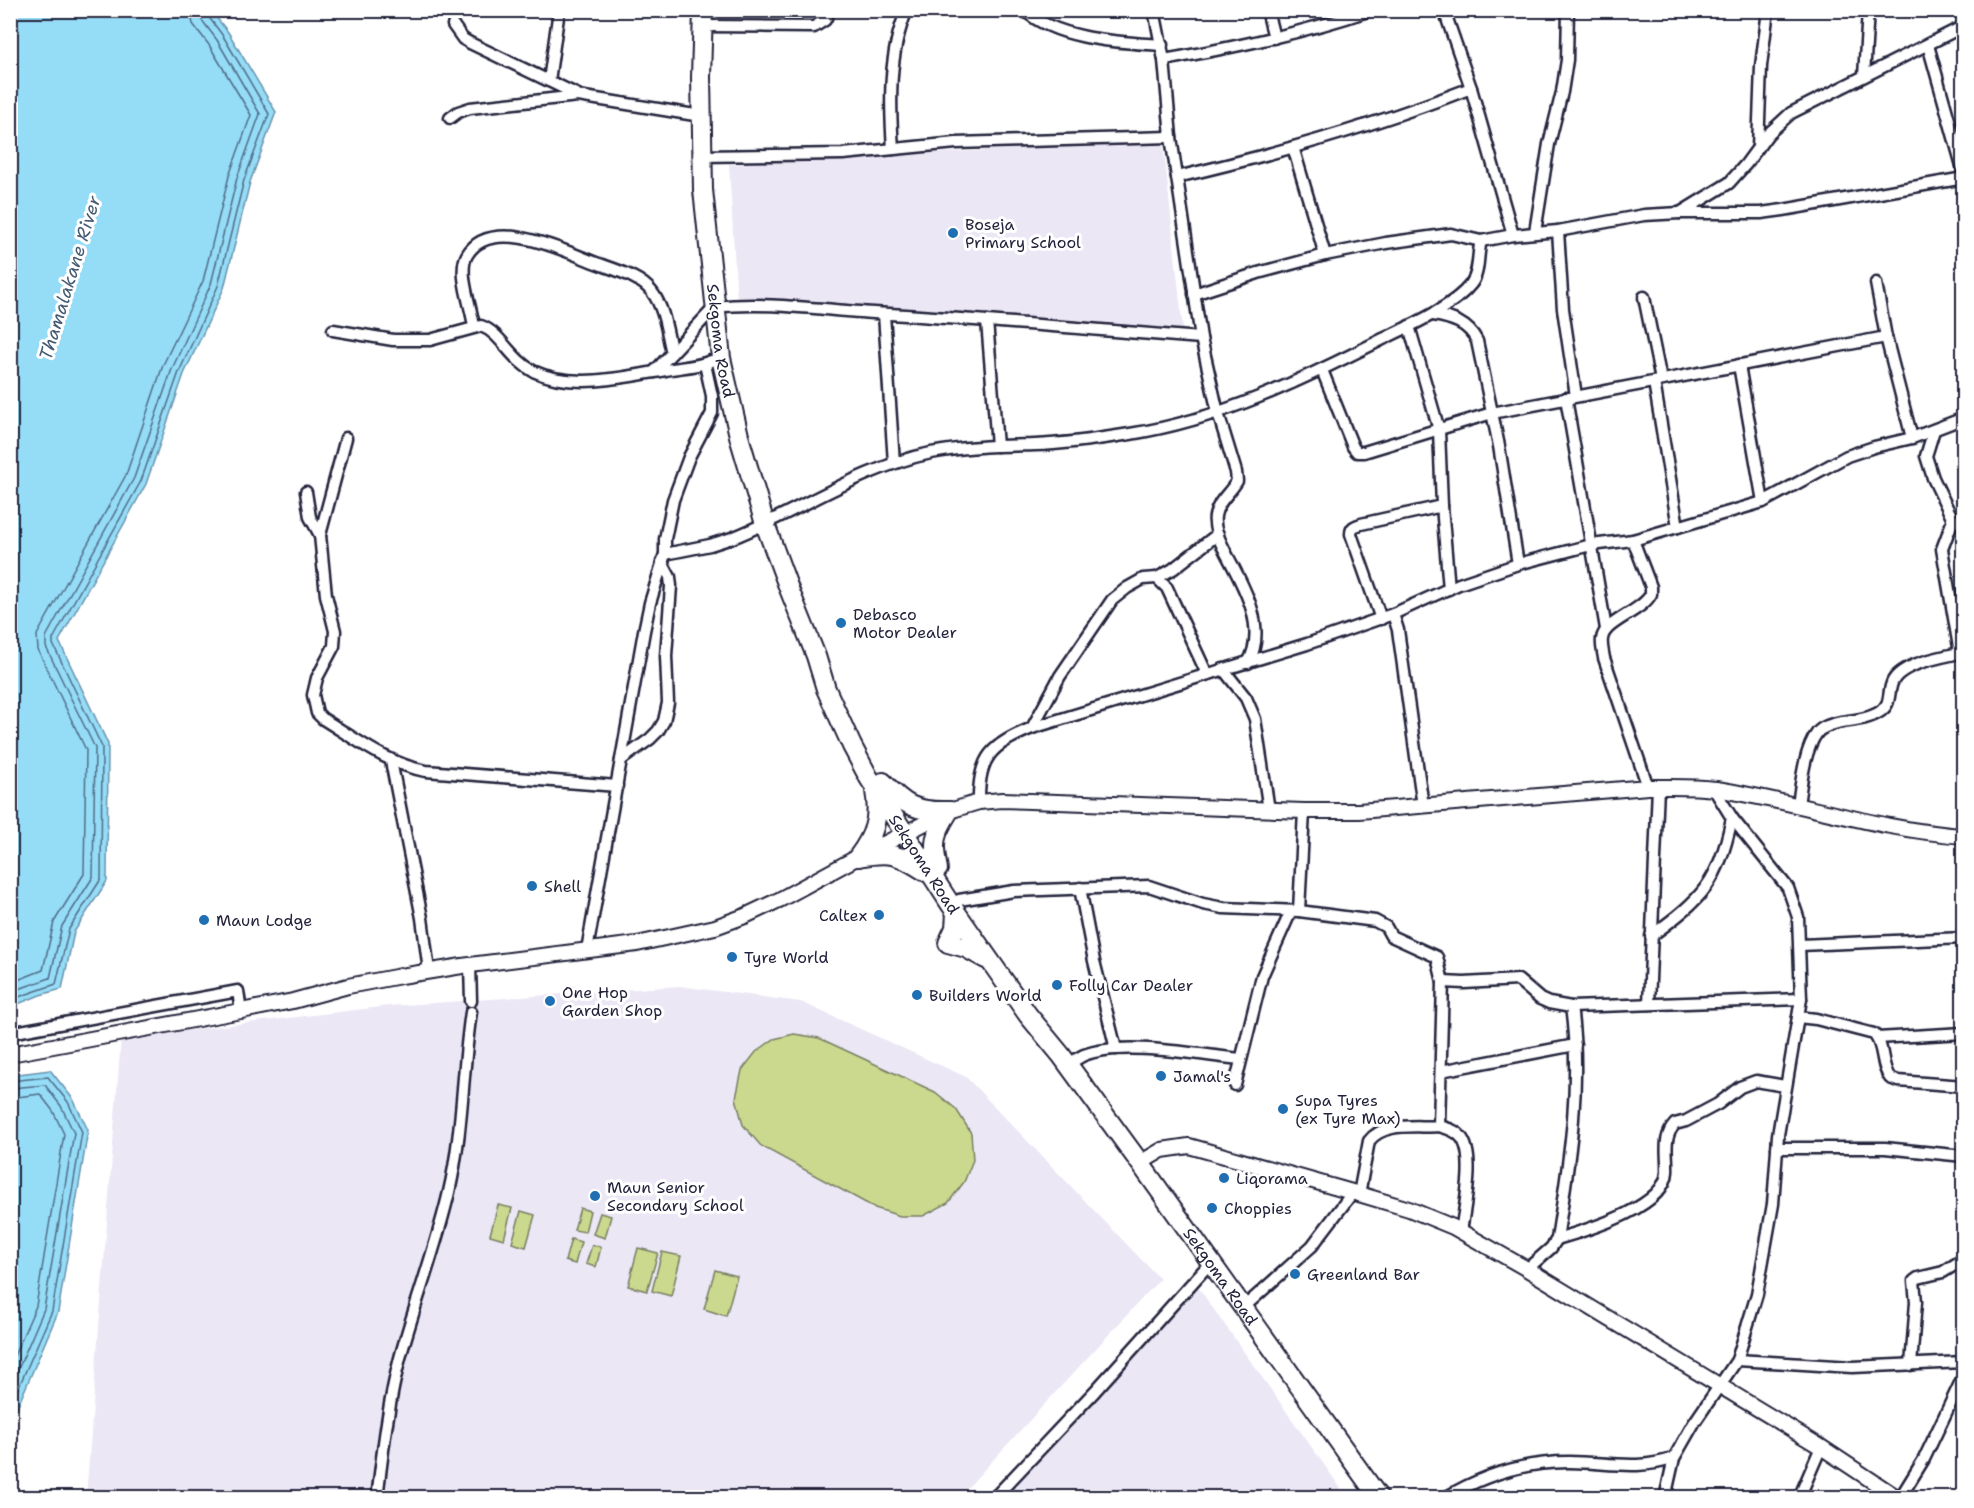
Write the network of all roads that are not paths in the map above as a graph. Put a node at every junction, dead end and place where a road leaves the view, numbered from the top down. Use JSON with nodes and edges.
{"nodes":[{"id":1,"x":559,"y":10,"type":"edge"},
{"id":2,"x":830,"y":10,"type":"edge"},
{"id":3,"x":907,"y":10,"type":"edge"},
{"id":4,"x":1024,"y":10,"type":"edge"},
{"id":5,"x":1154,"y":10,"type":"edge"},
{"id":6,"x":1267,"y":10,"type":"edge"},
{"id":7,"x":1371,"y":10,"type":"edge"},
{"id":8,"x":1444,"y":10,"type":"edge"},
{"id":9,"x":1568,"y":10,"type":"edge"},
{"id":10,"x":1768,"y":10,"type":"edge"},
{"id":11,"x":1868,"y":10,"type":"edge"},
{"id":12,"x":703,"y":18,"type":"edge"},
{"id":13,"x":453,"y":25,"type":"dead end"},
{"id":14,"x":1964,"y":26,"type":"edge"},
{"id":15,"x":1274,"y":38,"type":"junction"},
{"id":16,"x":1162,"y":45,"type":"junction"},
{"id":17,"x":1928,"y":45,"type":"junction"},
{"id":18,"x":1164,"y":60,"type":"junction"},
{"id":19,"x":1864,"y":76,"type":"junction"},
{"id":20,"x":549,"y":81,"type":"junction"},
{"id":21,"x":1472,"y":88,"type":"junction"},
{"id":22,"x":578,"y":96,"type":"junction"},
{"id":23,"x":701,"y":116,"type":"junction"},
{"id":24,"x":450,"y":118,"type":"dead end"},
{"id":25,"x":1171,"y":137,"type":"junction"},
{"id":26,"x":1293,"y":147,"type":"junction"},
{"id":27,"x":1758,"y":148,"type":"junction"},
{"id":28,"x":893,"y":149,"type":"junction"},
{"id":29,"x":702,"y":156,"type":"junction"},
{"id":30,"x":1964,"y":173,"type":"edge"},
{"id":31,"x":1177,"y":177,"type":"junction"},
{"id":32,"x":1964,"y":178,"type":"edge"},
{"id":33,"x":1680,"y":213,"type":"junction"},
{"id":34,"x":1558,"y":231,"type":"junction"},
{"id":35,"x":1535,"y":232,"type":"junction"},
{"id":36,"x":1513,"y":234,"type":"junction"},
{"id":37,"x":1480,"y":241,"type":"junction"},
{"id":38,"x":1325,"y":255,"type":"junction"},
{"id":39,"x":1876,"y":283,"type":"dead end"},
{"id":40,"x":1194,"y":294,"type":"junction"},
{"id":41,"x":1644,"y":297,"type":"dead end"},
{"id":42,"x":715,"y":307,"type":"junction"},
{"id":43,"x":884,"y":314,"type":"junction"},
{"id":44,"x":1433,"y":315,"type":"junction"},
{"id":45,"x":987,"y":321,"type":"junction"},
{"id":46,"x":1409,"y":326,"type":"junction"},
{"id":47,"x":474,"y":327,"type":"junction"},
{"id":48,"x":333,"y":330,"type":"dead end"},
{"id":49,"x":1886,"y":337,"type":"junction"},
{"id":50,"x":1201,"y":338,"type":"junction"},
{"id":51,"x":672,"y":353,"type":"junction"},
{"id":52,"x":713,"y":361,"type":"junction"},
{"id":53,"x":1739,"y":365,"type":"junction"},
{"id":54,"x":1322,"y":370,"type":"junction"},
{"id":55,"x":654,"y":372,"type":"junction"},
{"id":56,"x":1657,"y":381,"type":"junction"},
{"id":57,"x":1571,"y":397,"type":"junction"},
{"id":58,"x":1218,"y":413,"type":"junction"},
{"id":59,"x":1492,"y":413,"type":"junction"},
{"id":60,"x":1964,"y":418,"type":"edge"},
{"id":61,"x":1438,"y":430,"type":"junction"},
{"id":62,"x":1934,"y":430,"type":"junction"},
{"id":63,"x":346,"y":438,"type":"dead end"},
{"id":64,"x":1912,"y":438,"type":"junction"},
{"id":65,"x":997,"y":446,"type":"junction"},
{"id":66,"x":894,"y":463,"type":"junction"},
{"id":67,"x":306,"y":492,"type":"dead end"},
{"id":68,"x":1763,"y":502,"type":"junction"},
{"id":69,"x":1442,"y":506,"type":"junction"},
{"id":70,"x":1958,"y":522,"type":"edge"},
{"id":71,"x":765,"y":524,"type":"junction"},
{"id":72,"x":1678,"y":527,"type":"junction"},
{"id":73,"x":1218,"y":534,"type":"junction"},
{"id":74,"x":320,"y":535,"type":"junction"},
{"id":75,"x":1633,"y":540,"type":"junction"},
{"id":76,"x":1591,"y":544,"type":"junction"},
{"id":77,"x":663,"y":558,"type":"junction"},
{"id":78,"x":1518,"y":564,"type":"junction"},
{"id":79,"x":1156,"y":578,"type":"junction"},
{"id":80,"x":1449,"y":589,"type":"junction"},
{"id":81,"x":1393,"y":615,"type":"junction"},
{"id":82,"x":1381,"y":619,"type":"junction"},
{"id":83,"x":1606,"y":629,"type":"junction"},
{"id":84,"x":1962,"y":653,"type":"edge"},
{"id":85,"x":1248,"y":663,"type":"junction"},
{"id":86,"x":1223,"y":669,"type":"junction"},
{"id":87,"x":1207,"y":674,"type":"junction"},
{"id":88,"x":1032,"y":728,"type":"junction"},
{"id":89,"x":621,"y":760,"type":"junction"},
{"id":90,"x":392,"y":761,"type":"junction"},
{"id":91,"x":879,"y":784,"type":"junction"},
{"id":92,"x":617,"y":786,"type":"junction"},
{"id":93,"x":1653,"y":787,"type":"junction"},
{"id":94,"x":1714,"y":789,"type":"junction"},
{"id":95,"x":979,"y":802,"type":"junction"},
{"id":96,"x":1798,"y":805,"type":"junction"},
{"id":97,"x":1423,"y":806,"type":"junction"},
{"id":98,"x":1269,"y":810,"type":"junction"},
{"id":99,"x":949,"y":811,"type":"junction"},
{"id":100,"x":1304,"y":811,"type":"junction"},
{"id":101,"x":1732,"y":818,"type":"junction"},
{"id":102,"x":909,"y":832,"type":"junction"},
{"id":103,"x":1964,"y":836,"type":"edge"},
{"id":104,"x":858,"y":857,"type":"junction"},
{"id":105,"x":934,"y":872,"type":"junction"},
{"id":106,"x":1080,"y":888,"type":"junction"},
{"id":107,"x":958,"y":906,"type":"junction"},
{"id":108,"x":1295,"y":911,"type":"junction"},
{"id":109,"x":1651,"y":936,"type":"junction"},
{"id":110,"x":1964,"y":938,"type":"edge"},
{"id":111,"x":1800,"y":945,"type":"junction"},
{"id":112,"x":587,"y":950,"type":"junction"},
{"id":113,"x":470,"y":965,"type":"junction"},
{"id":114,"x":429,"y":972,"type":"junction"},
{"id":115,"x":1443,"y":982,"type":"junction"},
{"id":116,"x":1801,"y":999,"type":"junction"},
{"id":117,"x":1649,"y":1004,"type":"junction"},
{"id":118,"x":1571,"y":1006,"type":"junction"},
{"id":119,"x":241,"y":1011,"type":"junction"},
{"id":120,"x":1798,"y":1017,"type":"junction"},
{"id":121,"x":10,"y":1033,"type":"edge"},
{"id":122,"x":1964,"y":1033,"type":"edge"},
{"id":123,"x":1877,"y":1038,"type":"junction"},
{"id":124,"x":1575,"y":1045,"type":"junction"},
{"id":125,"x":1116,"y":1049,"type":"junction"},
{"id":126,"x":16,"y":1053,"type":"edge"},
{"id":127,"x":1241,"y":1059,"type":"junction"},
{"id":128,"x":1065,"y":1060,"type":"junction"},
{"id":129,"x":1441,"y":1071,"type":"junction"},
{"id":130,"x":1235,"y":1085,"type":"dead end"},
{"id":131,"x":1785,"y":1086,"type":"junction"},
{"id":132,"x":1964,"y":1086,"type":"edge"},
{"id":133,"x":1439,"y":1126,"type":"junction"},
{"id":134,"x":1777,"y":1148,"type":"junction"},
{"id":135,"x":1964,"y":1156,"type":"edge"},
{"id":136,"x":1140,"y":1163,"type":"junction"},
{"id":137,"x":1356,"y":1193,"type":"junction"},
{"id":138,"x":1461,"y":1232,"type":"junction"},
{"id":139,"x":1557,"y":1239,"type":"junction"},
{"id":140,"x":1964,"y":1259,"type":"edge"},
{"id":141,"x":1211,"y":1262,"type":"junction"},
{"id":142,"x":1527,"y":1269,"type":"junction"},
{"id":143,"x":1244,"y":1307,"type":"junction"},
{"id":144,"x":1737,"y":1359,"type":"junction"},
{"id":145,"x":1964,"y":1362,"type":"edge"},
{"id":146,"x":1911,"y":1365,"type":"junction"},
{"id":147,"x":1964,"y":1375,"type":"edge"},
{"id":148,"x":1720,"y":1386,"type":"junction"},
{"id":149,"x":1821,"y":1447,"type":"junction"},
{"id":150,"x":1674,"y":1458,"type":"junction"},
{"id":151,"x":377,"y":1497,"type":"edge"},
{"id":152,"x":994,"y":1497,"type":"edge"},
{"id":153,"x":1379,"y":1497,"type":"edge"},
{"id":154,"x":1445,"y":1497,"type":"edge"},
{"id":155,"x":1665,"y":1497,"type":"edge"},
{"id":156,"x":1799,"y":1497,"type":"edge"},
{"id":157,"x":1899,"y":1497,"type":"edge"}],
"edges":[{"from":1,"to":20,"type":"street"},
{"from":2,"to":12,"type":"street"},
{"from":3,"to":28,"type":"street"},
{"from":4,"to":16,"type":"street"},
{"from":5,"to":16,"type":"street"},
{"from":6,"to":15,"type":"street"},
{"from":7,"to":15,"type":"street"},
{"from":8,"to":21,"type":"street"},
{"from":9,"to":35,"type":"street"},
{"from":10,"to":27,"type":"street"},
{"from":11,"to":19,"type":"street"},
{"from":12,"to":23,"type":"highway","name":"Sekgoma Road"},
{"from":13,"to":20,"type":"street"},
{"from":14,"to":17,"type":"street"},
{"from":15,"to":18,"type":"street"},
{"from":16,"to":18,"type":"street"},
{"from":17,"to":19,"type":"street"},
{"from":17,"to":30,"type":"street"},
{"from":18,"to":25,"type":"street"},
{"from":19,"to":27,"type":"street"},
{"from":20,"to":22,"type":"street"},
{"from":21,"to":26,"type":"street"},
{"from":21,"to":36,"type":"street"},
{"from":22,"to":23,"type":"street"},
{"from":22,"to":24,"type":"street"},
{"from":23,"to":29,"type":"highway","name":"Sekgoma Road"},
{"from":25,"to":28,"type":"street"},
{"from":25,"to":31,"type":"street"},
{"from":26,"to":31,"type":"street"},
{"from":26,"to":38,"type":"street"},
{"from":27,"to":33,"type":"street"},
{"from":28,"to":29,"type":"street"},
{"from":29,"to":42,"type":"highway","name":"Sekgoma Road"},
{"from":31,"to":40,"type":"street"},
{"from":32,"to":33,"type":"street"},
{"from":33,"to":34,"type":"street"},
{"from":34,"to":35,"type":"street"},
{"from":34,"to":57,"type":"street"},
{"from":35,"to":36,"type":"street"},
{"from":36,"to":37,"type":"street"},
{"from":37,"to":38,"type":"street"},
{"from":37,"to":44,"type":"street"},
{"from":38,"to":40,"type":"street"},
{"from":39,"to":49,"type":"street"},
{"from":40,"to":50,"type":"street"},
{"from":41,"to":56,"type":"street"},
{"from":42,"to":43,"type":"street"},
{"from":42,"to":51,"type":"street"},
{"from":42,"to":52,"type":"highway","name":"Sekgoma Road"},
{"from":43,"to":45,"type":"street"},
{"from":43,"to":66,"type":"street"},
{"from":44,"to":46,"type":"street"},
{"from":44,"to":59,"type":"street"},
{"from":45,"to":50,"type":"street"},
{"from":45,"to":65,"type":"street"},
{"from":46,"to":54,"type":"street"},
{"from":46,"to":61,"type":"street"},
{"from":47,"to":48,"type":"street"},
{"from":47,"to":51,"type":"street"},
{"from":47,"to":55,"type":"street"},
{"from":49,"to":53,"type":"street"},
{"from":49,"to":64,"type":"street"},
{"from":50,"to":58,"type":"street"},
{"from":51,"to":55,"type":"street"},
{"from":52,"to":55,"type":"street"},
{"from":52,"to":71,"type":"highway","name":"Sekgoma Road"},
{"from":52,"to":77,"type":"street"},
{"from":53,"to":56,"type":"street"},
{"from":53,"to":68,"type":"street"},
{"from":54,"to":58,"type":"street"},
{"from":54,"to":61,"type":"street"},
{"from":56,"to":57,"type":"street"},
{"from":56,"to":72,"type":"street"},
{"from":57,"to":59,"type":"street"},
{"from":57,"to":76,"type":"street"},
{"from":58,"to":65,"type":"street"},
{"from":58,"to":73,"type":"street"},
{"from":59,"to":61,"type":"street"},
{"from":59,"to":78,"type":"street"},
{"from":60,"to":62,"type":"street"},
{"from":61,"to":69,"type":"street"},
{"from":62,"to":64,"type":"street"},
{"from":62,"to":70,"type":"street"},
{"from":63,"to":74,"type":"street"},
{"from":64,"to":68,"type":"street"},
{"from":65,"to":66,"type":"street"},
{"from":66,"to":71,"type":"street"},
{"from":67,"to":74,"type":"street"},
{"from":68,"to":72,"type":"street"},
{"from":69,"to":80,"type":"street"},
{"from":69,"to":82,"type":"street"},
{"from":70,"to":84,"type":"street"},
{"from":71,"to":77,"type":"street"},
{"from":71,"to":91,"type":"highway","name":"Sekgoma Road"},
{"from":72,"to":75,"type":"street"},
{"from":73,"to":79,"type":"street"},
{"from":73,"to":85,"type":"street"},
{"from":74,"to":90,"type":"street"},
{"from":75,"to":76,"type":"street"},
{"from":75,"to":83,"type":"street"},
{"from":76,"to":78,"type":"street"},
{"from":76,"to":83,"type":"street"},
{"from":77,"to":89,"type":"street"},
{"from":77,"to":89,"type":"street"},
{"from":78,"to":80,"type":"street"},
{"from":79,"to":87,"type":"street"},
{"from":79,"to":88,"type":"street"},
{"from":80,"to":81,"type":"street"},
{"from":81,"to":82,"type":"street"},
{"from":81,"to":97,"type":"street"},
{"from":82,"to":85,"type":"street"},
{"from":83,"to":93,"type":"street"},
{"from":84,"to":96,"type":"street"},
{"from":85,"to":86,"type":"street"},
{"from":86,"to":87,"type":"street"},
{"from":86,"to":98,"type":"street"},
{"from":87,"to":88,"type":"street"},
{"from":88,"to":95,"type":"street"},
{"from":89,"to":92,"type":"street"},
{"from":90,"to":92,"type":"street"},
{"from":90,"to":114,"type":"street"},
{"from":91,"to":99,"type":"highway"},
{"from":91,"to":102,"type":"highway","name":"Sekgoma Road"},
{"from":91,"to":104,"type":"highway"},
{"from":92,"to":112,"type":"street"},
{"from":93,"to":94,"type":"street"},
{"from":93,"to":97,"type":"street"},
{"from":93,"to":109,"type":"street"},
{"from":94,"to":96,"type":"street"},
{"from":94,"to":101,"type":"street"},
{"from":95,"to":98,"type":"street"},
{"from":95,"to":99,"type":"street"},
{"from":96,"to":103,"type":"street"},
{"from":97,"to":100,"type":"street"},
{"from":98,"to":100,"type":"street"},
{"from":99,"to":102,"type":"street"},
{"from":99,"to":105,"type":"highway"},
{"from":100,"to":108,"type":"street"},
{"from":101,"to":109,"type":"street"},
{"from":101,"to":111,"type":"street"},
{"from":102,"to":104,"type":"street"},
{"from":102,"to":105,"type":"highway","name":"Sekgoma Road"},
{"from":104,"to":105,"type":"highway"},
{"from":104,"to":112,"type":"street"},
{"from":105,"to":107,"type":"highway","name":"Sekgoma Road"},
{"from":106,"to":107,"type":"street"},
{"from":106,"to":108,"type":"street"},
{"from":106,"to":125,"type":"street"},
{"from":107,"to":128,"type":"highway","name":"Sekgoma Road"},
{"from":107,"to":128,"type":"highway","name":"Sekgoma Road"},
{"from":108,"to":115,"type":"street"},
{"from":108,"to":127,"type":"street"},
{"from":109,"to":117,"type":"street"},
{"from":110,"to":111,"type":"street"},
{"from":111,"to":116,"type":"street"},
{"from":112,"to":113,"type":"street"},
{"from":113,"to":114,"type":"street"},
{"from":113,"to":151,"type":"street"},
{"from":114,"to":119,"type":"street"},
{"from":115,"to":118,"type":"street"},
{"from":115,"to":129,"type":"street"},
{"from":116,"to":117,"type":"street"},
{"from":116,"to":120,"type":"street"},
{"from":117,"to":118,"type":"street"},
{"from":118,"to":124,"type":"street"},
{"from":119,"to":121,"type":"street"},
{"from":119,"to":126,"type":"street"},
{"from":120,"to":123,"type":"street"},
{"from":120,"to":131,"type":"street"},
{"from":122,"to":123,"type":"street"},
{"from":123,"to":132,"type":"street"},
{"from":124,"to":129,"type":"street"},
{"from":124,"to":139,"type":"street"},
{"from":125,"to":127,"type":"street"},
{"from":125,"to":128,"type":"street"},
{"from":127,"to":130,"type":"street"},
{"from":128,"to":136,"type":"highway","name":"Sekgoma Road"},
{"from":129,"to":133,"type":"street"},
{"from":131,"to":134,"type":"street"},
{"from":131,"to":139,"type":"street"},
{"from":133,"to":137,"type":"street"},
{"from":133,"to":138,"type":"street"},
{"from":134,"to":135,"type":"street"},
{"from":134,"to":144,"type":"street"},
{"from":136,"to":137,"type":"street"},
{"from":136,"to":141,"type":"highway","name":"Sekgoma Road"},
{"from":137,"to":138,"type":"street"},
{"from":137,"to":143,"type":"street"},
{"from":138,"to":142,"type":"street"},
{"from":139,"to":142,"type":"street"},
{"from":140,"to":146,"type":"street"},
{"from":141,"to":143,"type":"highway","name":"Sekgoma Road"},
{"from":141,"to":152,"type":"street"},
{"from":142,"to":148,"type":"street"},
{"from":143,"to":153,"type":"highway","name":"Sekgoma Road"},
{"from":144,"to":146,"type":"street"},
{"from":144,"to":148,"type":"street"},
{"from":145,"to":146,"type":"street"},
{"from":147,"to":157,"type":"street"},
{"from":148,"to":149,"type":"street"},
{"from":148,"to":150,"type":"street"},
{"from":149,"to":156,"type":"street"},
{"from":149,"to":157,"type":"street"},
{"from":150,"to":154,"type":"street"},
{"from":150,"to":155,"type":"street"}]}
